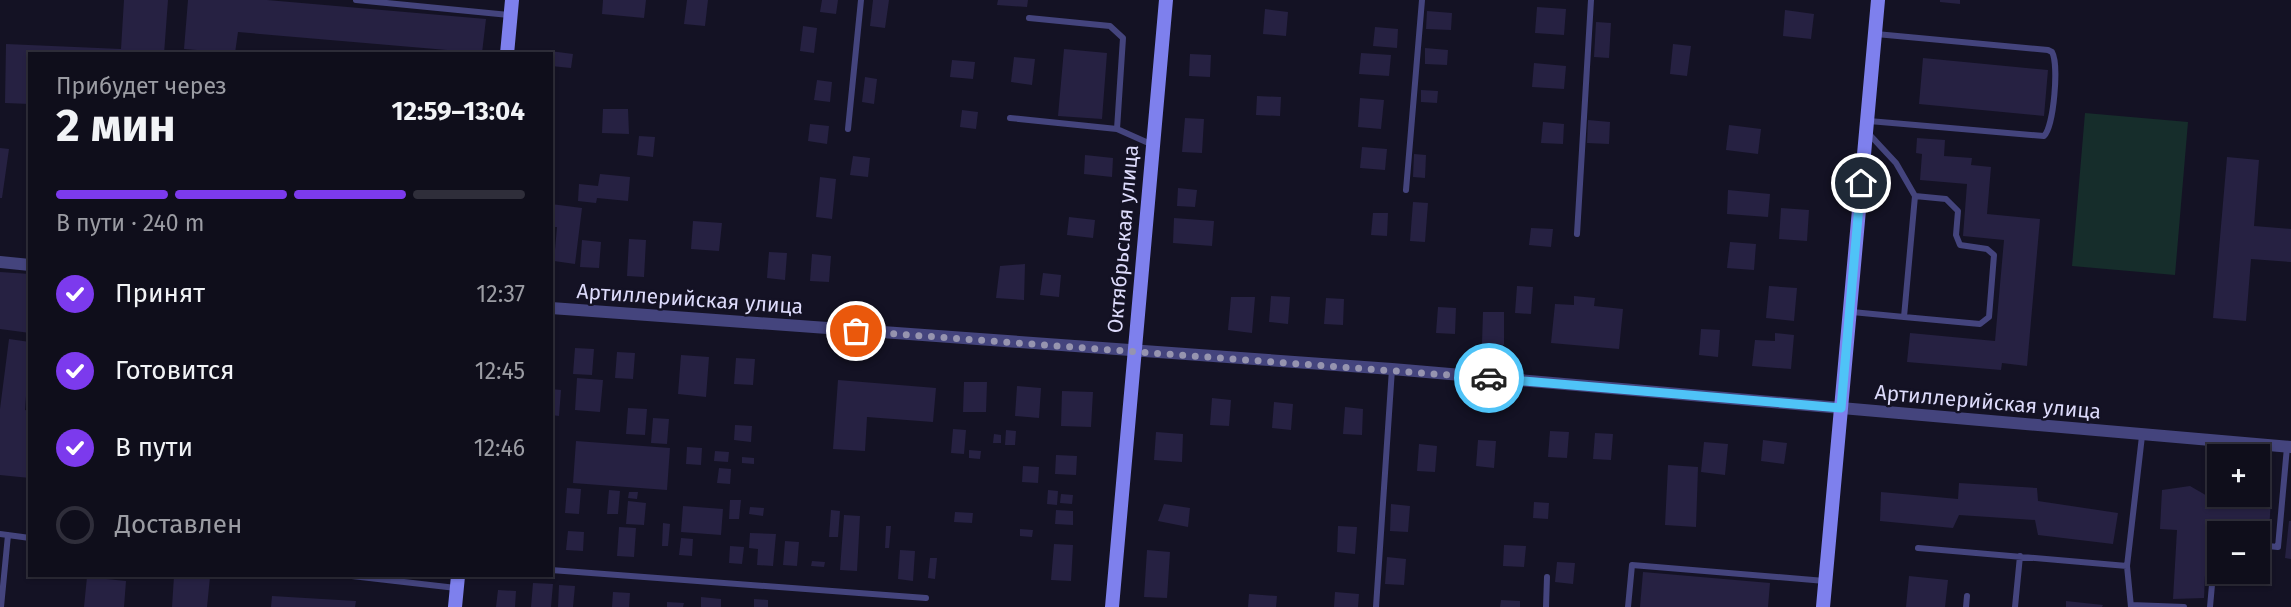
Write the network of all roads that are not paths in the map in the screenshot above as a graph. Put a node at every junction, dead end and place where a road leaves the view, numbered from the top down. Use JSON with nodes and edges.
{"nodes":[{"id":1,"x":356,"y":0,"type":"edge"},
{"id":2,"x":861,"y":0,"type":"edge"},
{"id":3,"x":1166,"y":0,"type":"edge"},
{"id":4,"x":1422,"y":0,"type":"edge"},
{"id":5,"x":1591,"y":0,"type":"edge"},
{"id":6,"x":1878,"y":0,"type":"edge"},
{"id":7,"x":511,"y":8,"type":"edge"},
{"id":8,"x":1029,"y":18,"type":"dead end"},
{"id":9,"x":1875,"y":34,"type":"junction"},
{"id":10,"x":507,"y":52,"type":"edge"},
{"id":11,"x":1010,"y":118,"type":"dead end"},
{"id":12,"x":1866,"y":126,"type":"junction"},
{"id":13,"x":848,"y":129,"type":"dead end"},
{"id":14,"x":1117,"y":129,"type":"junction"},
{"id":15,"x":1153,"y":145,"type":"junction"},
{"id":16,"x":1406,"y":190,"type":"dead end"},
{"id":17,"x":1915,"y":196,"type":"junction"},
{"id":18,"x":1577,"y":234,"type":"dead end"},
{"id":19,"x":0,"y":262,"type":"edge"},
{"id":20,"x":28,"y":265,"type":"edge"},
{"id":21,"x":553,"y":308,"type":"edge"},
{"id":22,"x":1850,"y":312,"type":"junction"},
{"id":23,"x":1905,"y":317,"type":"junction"},
{"id":24,"x":1134,"y":352,"type":"junction"},
{"id":25,"x":1392,"y":369,"type":"junction"},
{"id":26,"x":1841,"y":408,"type":"junction"},
{"id":27,"x":2142,"y":436,"type":"junction"},
{"id":28,"x":2289,"y":447,"type":"edge"},
{"id":29,"x":4,"y":535,"type":"edge"},
{"id":30,"x":28,"y":538,"type":"edge"},
{"id":31,"x":2270,"y":546,"type":"edge"},
{"id":32,"x":1918,"y":548,"type":"dead end"},
{"id":33,"x":2020,"y":556,"type":"junction"},
{"id":34,"x":2127,"y":566,"type":"junction"},
{"id":35,"x":553,"y":570,"type":"edge"},
{"id":36,"x":370,"y":577,"type":"edge"},
{"id":37,"x":1547,"y":577,"type":"dead end"},
{"id":38,"x":1825,"y":581,"type":"junction"},
{"id":39,"x":457,"y":582,"type":"edge"},
{"id":40,"x":2212,"y":584,"type":"edge"},
{"id":41,"x":1967,"y":596,"type":"dead end"},
{"id":42,"x":926,"y":598,"type":"dead end"},
{"id":43,"x":2131,"y":606,"type":"edge"},
{"id":44,"x":1,"y":607,"type":"edge"},
{"id":45,"x":455,"y":607,"type":"edge"},
{"id":46,"x":1112,"y":607,"type":"edge"},
{"id":47,"x":1376,"y":607,"type":"edge"},
{"id":48,"x":1546,"y":607,"type":"edge"},
{"id":49,"x":1628,"y":607,"type":"edge"},
{"id":50,"x":1823,"y":607,"type":"edge"},
{"id":51,"x":1966,"y":607,"type":"edge"},
{"id":52,"x":2015,"y":607,"type":"edge"},
{"id":53,"x":2184,"y":607,"type":"edge"},
{"id":54,"x":2210,"y":607,"type":"edge"}],
"edges":[{"from":1,"to":7,"type":"lane"},
{"from":2,"to":13,"type":"lane"},
{"from":3,"to":15,"type":"main road","name":"Октябрьская улица"},
{"from":4,"to":16,"type":"lane"},
{"from":5,"to":18,"type":"lane"},
{"from":6,"to":9,"type":"main road"},
{"from":7,"to":10,"type":"main road"},
{"from":8,"to":14,"type":"lane"},
{"from":9,"to":12,"type":"main road"},
{"from":9,"to":12,"type":"lane"},
{"from":11,"to":14,"type":"lane"},
{"from":12,"to":17,"type":"lane"},
{"from":12,"to":22,"type":"main road"},
{"from":14,"to":15,"type":"lane"},
{"from":15,"to":24,"type":"main road","name":"Октябрьская улица"},
{"from":17,"to":23,"type":"lane"},
{"from":17,"to":23,"type":"lane"},
{"from":19,"to":20,"type":"street"},
{"from":21,"to":24,"type":"street","name":"Артиллерийская улица"},
{"from":22,"to":23,"type":"lane"},
{"from":22,"to":26,"type":"main road"},
{"from":24,"to":25,"type":"street","name":"Артиллерийская улица"},
{"from":24,"to":46,"type":"main road","name":"Октябрьская улица"},
{"from":25,"to":26,"type":"street","name":"Артиллерийская улица"},
{"from":25,"to":47,"type":"lane"},
{"from":26,"to":27,"type":"street","name":"Артиллерийская улица"},
{"from":26,"to":38,"type":"main road"},
{"from":27,"to":28,"type":"street","name":"Артиллерийская улица"},
{"from":27,"to":34,"type":"lane"},
{"from":28,"to":31,"type":"lane"},
{"from":29,"to":30,"type":"lane"},
{"from":29,"to":44,"type":"lane"},
{"from":32,"to":33,"type":"lane"},
{"from":33,"to":34,"type":"lane"},
{"from":33,"to":52,"type":"lane"},
{"from":34,"to":43,"type":"lane"},
{"from":35,"to":42,"type":"lane"},
{"from":36,"to":39,"type":"lane"},
{"from":37,"to":48,"type":"lane"},
{"from":38,"to":49,"type":"lane"},
{"from":38,"to":50,"type":"main road"},
{"from":39,"to":45,"type":"main road"},
{"from":40,"to":54,"type":"lane"},
{"from":41,"to":51,"type":"lane"},
{"from":43,"to":53,"type":"lane"}]}
